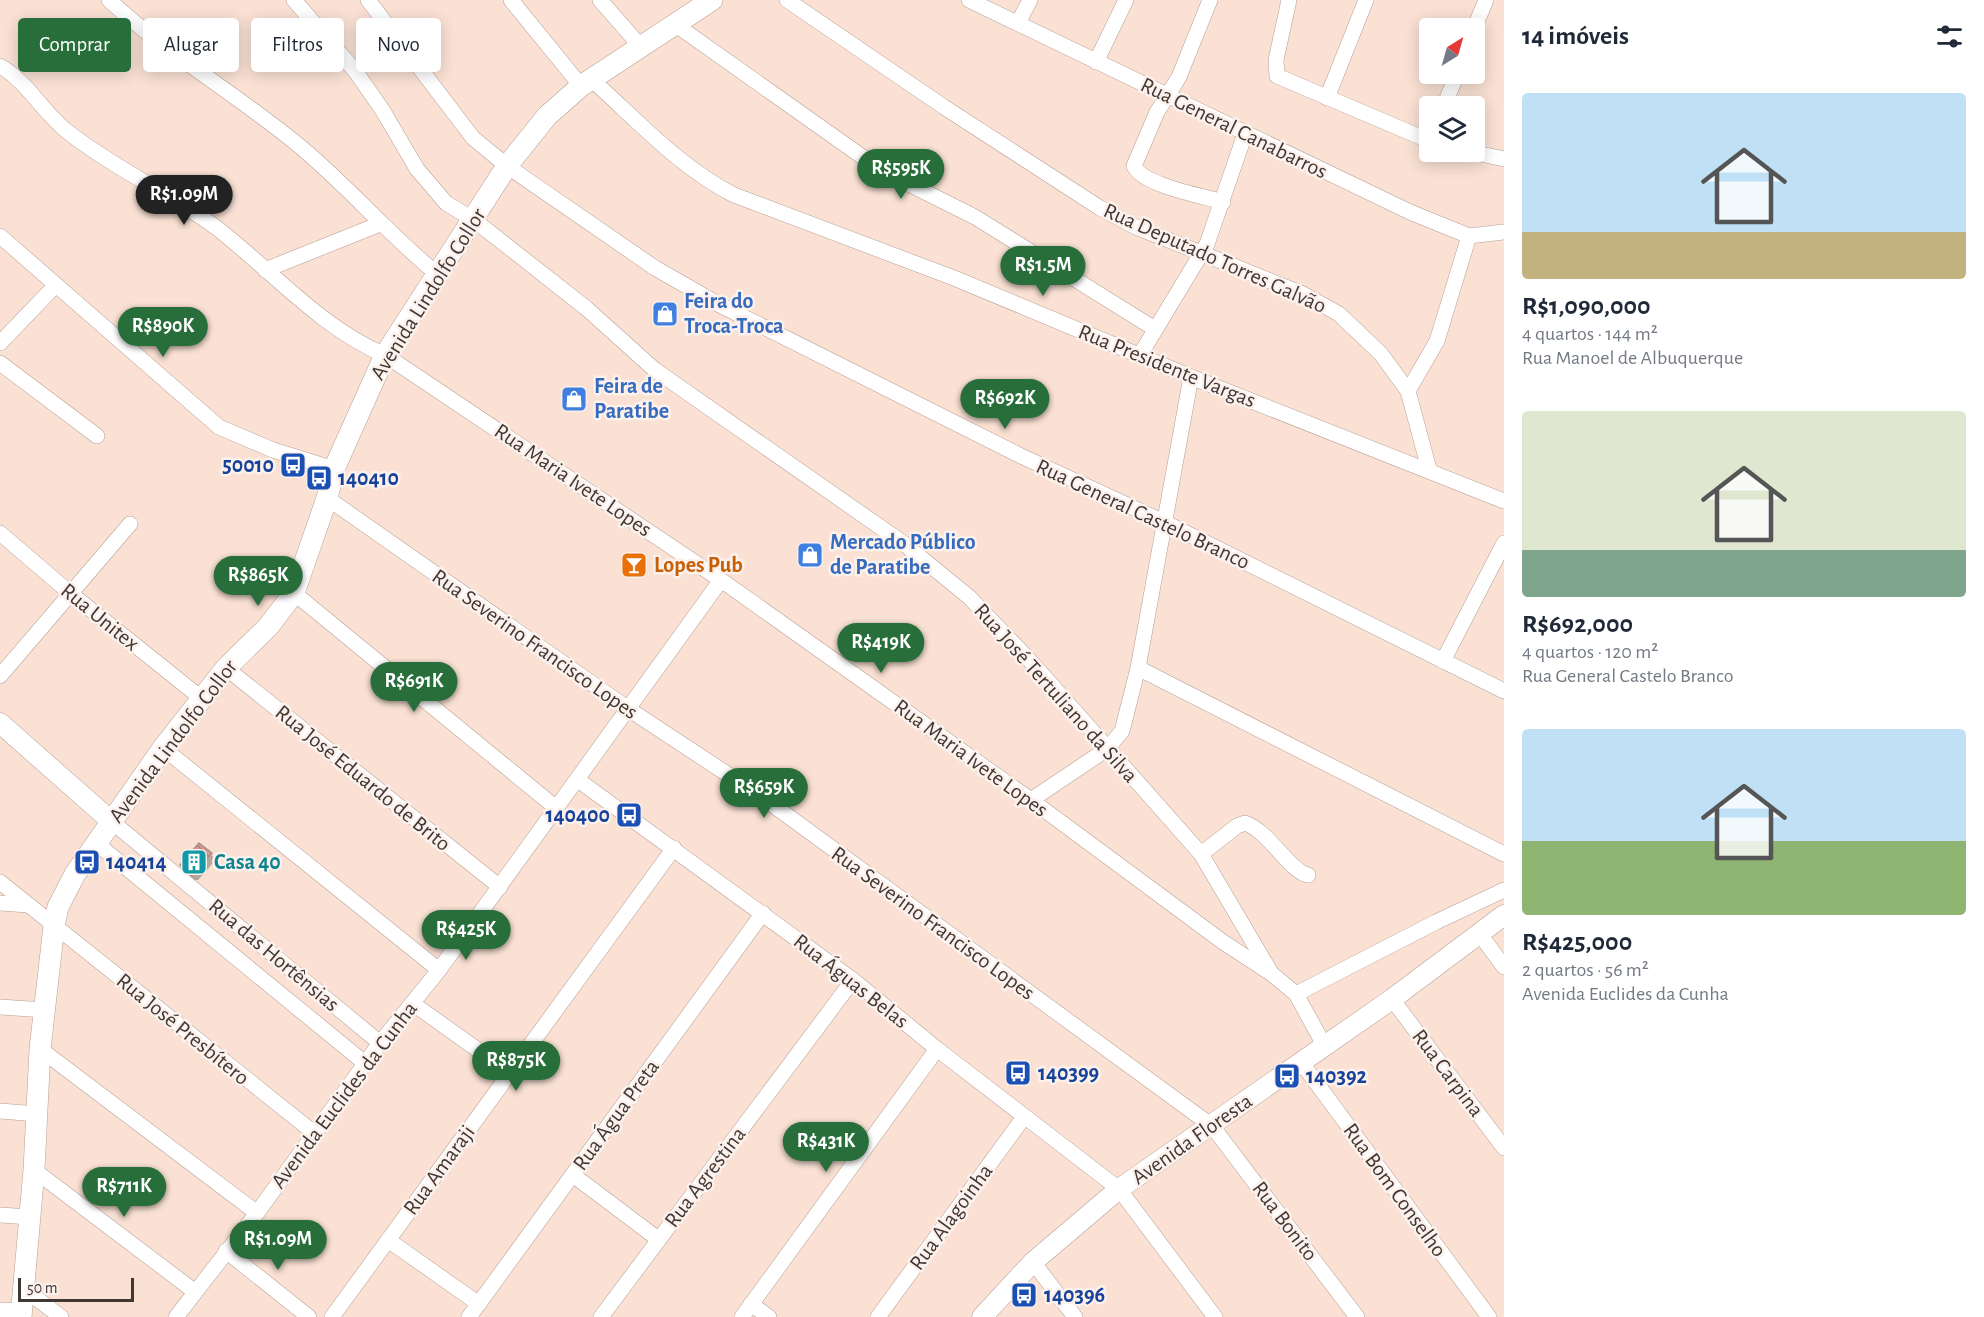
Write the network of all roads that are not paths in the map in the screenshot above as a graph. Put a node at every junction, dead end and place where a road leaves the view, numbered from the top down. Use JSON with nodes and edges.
{"nodes":[{"id":1,"x":109,"y":0,"type":"edge"},
{"id":2,"x":294,"y":0,"type":"edge"},
{"id":3,"x":368,"y":0,"type":"edge"},
{"id":4,"x":511,"y":0,"type":"edge"},
{"id":5,"x":600,"y":0,"type":"edge"},
{"id":6,"x":787,"y":0,"type":"edge"},
{"id":7,"x":969,"y":0,"type":"edge"},
{"id":8,"x":1030,"y":0,"type":"edge"},
{"id":9,"x":1126,"y":0,"type":"edge"},
{"id":10,"x":1210,"y":0,"type":"edge"},
{"id":11,"x":1288,"y":0,"type":"edge"},
{"id":12,"x":1366,"y":0,"type":"edge"},
{"id":13,"x":1486,"y":0,"type":"edge"},
{"id":14,"x":707,"y":2,"type":"edge"},
{"id":15,"x":1479,"y":18,"type":"edge"},
{"id":16,"x":1018,"y":23,"type":"junction"},
{"id":17,"x":676,"y":25,"type":"junction"},
{"id":18,"x":641,"y":47,"type":"junction"},
{"id":19,"x":1096,"y":62,"type":"junction"},
{"id":20,"x":0,"y":66,"type":"edge"},
{"id":21,"x":586,"y":82,"type":"junction"},
{"id":22,"x":1167,"y":95,"type":"junction"},
{"id":23,"x":1327,"y":98,"type":"junction"},
{"id":24,"x":1245,"y":134,"type":"junction"},
{"id":25,"x":1419,"y":136,"type":"edge"},
{"id":26,"x":1485,"y":155,"type":"edge"},
{"id":27,"x":1504,"y":159,"type":"edge"},
{"id":28,"x":507,"y":166,"type":"junction"},
{"id":29,"x":1223,"y":201,"type":"junction"},
{"id":30,"x":474,"y":220,"type":"junction"},
{"id":31,"x":380,"y":224,"type":"junction"},
{"id":32,"x":1504,"y":232,"type":"edge"},
{"id":33,"x":0,"y":236,"type":"edge"},
{"id":34,"x":1469,"y":236,"type":"junction"},
{"id":35,"x":1201,"y":253,"type":"junction"},
{"id":36,"x":265,"y":270,"type":"junction"},
{"id":37,"x":436,"y":274,"type":"junction"},
{"id":38,"x":55,"y":286,"type":"junction"},
{"id":39,"x":1155,"y":329,"type":"junction"},
{"id":40,"x":0,"y":343,"type":"edge"},
{"id":41,"x":385,"y":355,"type":"junction"},
{"id":42,"x":1140,"y":355,"type":"junction"},
{"id":43,"x":0,"y":363,"type":"edge"},
{"id":44,"x":1191,"y":377,"type":"junction"},
{"id":45,"x":1407,"y":391,"type":"junction"},
{"id":46,"x":97,"y":436,"type":"dead end"},
{"id":47,"x":334,"y":469,"type":"junction"},
{"id":48,"x":1429,"y":469,"type":"junction"},
{"id":49,"x":327,"y":498,"type":"junction"},
{"id":50,"x":1504,"y":501,"type":"edge"},
{"id":51,"x":1164,"y":522,"type":"junction"},
{"id":52,"x":130,"y":524,"type":"dead end"},
{"id":53,"x":0,"y":533,"type":"edge"},
{"id":54,"x":1504,"y":543,"type":"edge"},
{"id":55,"x":721,"y":580,"type":"junction"},
{"id":56,"x":70,"y":593,"type":"junction"},
{"id":57,"x":294,"y":593,"type":"junction"},
{"id":58,"x":1443,"y":661,"type":"junction"},
{"id":59,"x":226,"y":668,"type":"junction"},
{"id":60,"x":1138,"y":668,"type":"junction"},
{"id":61,"x":0,"y":676,"type":"edge"},
{"id":62,"x":1504,"y":691,"type":"edge"},
{"id":63,"x":201,"y":698,"type":"junction"},
{"id":64,"x":627,"y":708,"type":"junction"},
{"id":65,"x":0,"y":723,"type":"edge"},
{"id":66,"x":163,"y":748,"type":"junction"},
{"id":67,"x":1107,"y":750,"type":"junction"},
{"id":68,"x":578,"y":780,"type":"junction"},
{"id":69,"x":1031,"y":800,"type":"junction"},
{"id":70,"x":555,"y":807,"type":"junction"},
{"id":71,"x":111,"y":821,"type":"junction"},
{"id":72,"x":96,"y":843,"type":"junction"},
{"id":73,"x":674,"y":848,"type":"junction"},
{"id":74,"x":1201,"y":854,"type":"junction"},
{"id":75,"x":1504,"y":854,"type":"edge"},
{"id":76,"x":1308,"y":875,"type":"dead end"},
{"id":77,"x":0,"y":882,"type":"edge"},
{"id":78,"x":500,"y":887,"type":"junction"},
{"id":79,"x":1504,"y":890,"type":"edge"},
{"id":80,"x":0,"y":903,"type":"edge"},
{"id":81,"x":28,"y":905,"type":"junction"},
{"id":82,"x":763,"y":913,"type":"junction"},
{"id":83,"x":1504,"y":915,"type":"edge"},
{"id":84,"x":54,"y":926,"type":"junction"},
{"id":85,"x":1479,"y":933,"type":"junction"},
{"id":86,"x":1504,"y":967,"type":"edge"},
{"id":87,"x":439,"y":970,"type":"junction"},
{"id":88,"x":1272,"y":974,"type":"junction"},
{"id":89,"x":853,"y":980,"type":"junction"},
{"id":90,"x":1296,"y":994,"type":"junction"},
{"id":91,"x":1392,"y":999,"type":"junction"},
{"id":92,"x":412,"y":1003,"type":"junction"},
{"id":93,"x":0,"y":1007,"type":"edge"},
{"id":94,"x":45,"y":1010,"type":"junction"},
{"id":95,"x":380,"y":1043,"type":"junction"},
{"id":96,"x":1324,"y":1045,"type":"junction"},
{"id":97,"x":39,"y":1049,"type":"junction"},
{"id":98,"x":937,"y":1049,"type":"junction"},
{"id":99,"x":1301,"y":1062,"type":"junction"},
{"id":100,"x":366,"y":1064,"type":"junction"},
{"id":101,"x":510,"y":1073,"type":"junction"},
{"id":102,"x":0,"y":1111,"type":"edge"},
{"id":103,"x":37,"y":1114,"type":"junction"},
{"id":104,"x":1024,"y":1117,"type":"junction"},
{"id":105,"x":1212,"y":1126,"type":"junction"},
{"id":106,"x":313,"y":1132,"type":"junction"},
{"id":107,"x":1504,"y":1148,"type":"edge"},
{"id":108,"x":34,"y":1170,"type":"junction"},
{"id":109,"x":573,"y":1175,"type":"junction"},
{"id":110,"x":1119,"y":1189,"type":"junction"},
{"id":111,"x":256,"y":1213,"type":"junction"},
{"id":112,"x":0,"y":1215,"type":"edge"},
{"id":113,"x":30,"y":1217,"type":"junction"},
{"id":114,"x":658,"y":1239,"type":"junction"},
{"id":115,"x":388,"y":1240,"type":"junction"},
{"id":116,"x":226,"y":1251,"type":"junction"},
{"id":117,"x":1034,"y":1262,"type":"junction"},
{"id":118,"x":23,"y":1288,"type":"junction"},
{"id":119,"x":194,"y":1291,"type":"junction"},
{"id":120,"x":479,"y":1304,"type":"junction"},
{"id":121,"x":751,"y":1304,"type":"junction"},
{"id":122,"x":0,"y":1310,"type":"edge"},
{"id":123,"x":21,"y":1314,"type":"edge"},
{"id":124,"x":61,"y":1317,"type":"edge"},
{"id":125,"x":176,"y":1317,"type":"edge"},
{"id":126,"x":309,"y":1317,"type":"edge"},
{"id":127,"x":332,"y":1317,"type":"edge"},
{"id":128,"x":469,"y":1317,"type":"edge"},
{"id":129,"x":601,"y":1317,"type":"edge"},
{"id":130,"x":741,"y":1317,"type":"edge"},
{"id":131,"x":769,"y":1317,"type":"edge"},
{"id":132,"x":878,"y":1317,"type":"edge"},
{"id":133,"x":982,"y":1317,"type":"edge"},
{"id":134,"x":1075,"y":1317,"type":"edge"},
{"id":135,"x":1215,"y":1317,"type":"edge"},
{"id":136,"x":1357,"y":1317,"type":"edge"},
{"id":137,"x":1489,"y":1317,"type":"edge"}],
"edges":[{"from":1,"to":31,"type":"street"},
{"from":2,"to":30,"type":"street","name":"Rua José Tertuliano da Silva"},
{"from":3,"to":28,"type":"street","name":"Rua General Castelo Branco"},
{"from":4,"to":21,"type":"street","name":"Rua Presidente Vargas"},
{"from":5,"to":18,"type":"street"},
{"from":6,"to":35,"type":"street","name":"Rua Deputado Torres Galvão"},
{"from":7,"to":16,"type":"street","name":"Rua General Canabarros"},
{"from":8,"to":16,"type":"street"},
{"from":9,"to":19,"type":"street"},
{"from":10,"to":22,"type":"street"},
{"from":11,"to":23,"type":"street"},
{"from":12,"to":23,"type":"street"},
{"from":13,"to":15,"type":"street"},
{"from":14,"to":17,"type":"main road","name":"Avenida Lindolfo Collor"},
{"from":16,"to":19,"type":"street","name":"Rua General Canabarros"},
{"from":17,"to":18,"type":"main road","name":"Avenida Lindolfo Collor"},
{"from":17,"to":39,"type":"street"},
{"from":18,"to":21,"type":"main road","name":"Avenida Lindolfo Collor"},
{"from":19,"to":22,"type":"street","name":"Rua General Canabarros"},
{"from":20,"to":36,"type":"street","name":"Rua Maria Ivete Lopes"},
{"from":21,"to":28,"type":"main road","name":"Avenida Lindolfo Collor"},
{"from":21,"to":42,"type":"street","name":"Rua Presidente Vargas"},
{"from":22,"to":24,"type":"street","name":"Rua General Canabarros"},
{"from":22,"to":29,"type":"street"},
{"from":23,"to":25,"type":"street"},
{"from":24,"to":29,"type":"street"},
{"from":24,"to":34,"type":"street","name":"Rua General Canabarros"},
{"from":26,"to":27,"type":"street"},
{"from":28,"to":30,"type":"main road","name":"Avenida Lindolfo Collor"},
{"from":28,"to":51,"type":"street","name":"Rua General Castelo Branco"},
{"from":29,"to":35,"type":"street"},
{"from":30,"to":37,"type":"main road","name":"Avenida Lindolfo Collor"},
{"from":30,"to":67,"type":"street","name":"Rua José Tertuliano da Silva"},
{"from":31,"to":36,"type":"street"},
{"from":31,"to":37,"type":"street"},
{"from":32,"to":34,"type":"street"},
{"from":33,"to":38,"type":"street"},
{"from":34,"to":45,"type":"street"},
{"from":35,"to":39,"type":"street"},
{"from":35,"to":45,"type":"street","name":"Rua Deputado Torres Galvão"},
{"from":36,"to":41,"type":"street","name":"Rua Maria Ivete Lopes"},
{"from":37,"to":41,"type":"main road","name":"Avenida Lindolfo Collor"},
{"from":38,"to":40,"type":"street"},
{"from":38,"to":47,"type":"street"},
{"from":39,"to":42,"type":"street"},
{"from":41,"to":47,"type":"main road","name":"Avenida Lindolfo Collor"},
{"from":41,"to":55,"type":"street","name":"Rua Maria Ivete Lopes"},
{"from":42,"to":44,"type":"street","name":"Rua Presidente Vargas"},
{"from":43,"to":46,"type":"street"},
{"from":44,"to":48,"type":"street","name":"Rua Presidente Vargas"},
{"from":44,"to":51,"type":"street"},
{"from":45,"to":48,"type":"street","name":"Rua Deputado Torres Galvão"},
{"from":47,"to":49,"type":"main road","name":"Avenida Lindolfo Collor"},
{"from":48,"to":50,"type":"street","name":"Rua Presidente Vargas"},
{"from":49,"to":57,"type":"main road","name":"Avenida Lindolfo Collor"},
{"from":49,"to":64,"type":"street","name":"Rua Severino Francisco Lopes"},
{"from":51,"to":58,"type":"street","name":"Rua General Castelo Branco"},
{"from":51,"to":60,"type":"street"},
{"from":52,"to":56,"type":"street"},
{"from":53,"to":56,"type":"street","name":"Rua Unitex"},
{"from":54,"to":58,"type":"street"},
{"from":55,"to":64,"type":"street","name":"Avenida Euclides da Cunha"},
{"from":55,"to":69,"type":"street","name":"Rua Maria Ivete Lopes"},
{"from":56,"to":61,"type":"street"},
{"from":56,"to":63,"type":"street","name":"Rua Unitex"},
{"from":57,"to":59,"type":"main road","name":"Avenida Lindolfo Collor"},
{"from":57,"to":70,"type":"street"},
{"from":58,"to":62,"type":"street","name":"Rua General Castelo Branco"},
{"from":59,"to":63,"type":"main road","name":"Avenida Lindolfo Collor"},
{"from":59,"to":78,"type":"street","name":"Rua José Eduardo de Brito"},
{"from":60,"to":67,"type":"street"},
{"from":60,"to":75,"type":"street"},
{"from":63,"to":66,"type":"main road","name":"Avenida Lindolfo Collor"},
{"from":64,"to":68,"type":"street","name":"Avenida Euclides da Cunha"},
{"from":64,"to":105,"type":"street","name":"Rua Severino Francisco Lopes"},
{"from":65,"to":71,"type":"street"},
{"from":66,"to":71,"type":"main road","name":"Avenida Lindolfo Collor"},
{"from":66,"to":87,"type":"street"},
{"from":67,"to":69,"type":"street"},
{"from":67,"to":74,"type":"street","name":"Rua José Tertuliano da Silva"},
{"from":68,"to":70,"type":"street","name":"Avenida Euclides da Cunha"},
{"from":68,"to":73,"type":"street","name":"Rua Águas Belas"},
{"from":69,"to":88,"type":"street","name":"Rua Maria Ivete Lopes"},
{"from":70,"to":78,"type":"street","name":"Avenida Euclides da Cunha"},
{"from":71,"to":72,"type":"main road","name":"Avenida Lindolfo Collor"},
{"from":71,"to":95,"type":"street","name":"Rua das Hortênsias"},
{"from":72,"to":84,"type":"main road","name":"Avenida Lindolfo Collor"},
{"from":72,"to":100,"type":"street","name":"Rua das Hortênsias"},
{"from":73,"to":82,"type":"street","name":"Rua Águas Belas"},
{"from":73,"to":101,"type":"street","name":"Rua Amaraji"},
{"from":74,"to":76,"type":"street"},
{"from":74,"to":88,"type":"street","name":"Rua José Tertuliano da Silva"},
{"from":77,"to":81,"type":"street","name":"Rua José Presbítero"},
{"from":78,"to":87,"type":"street","name":"Avenida Euclides da Cunha"},
{"from":79,"to":90,"type":"street"},
{"from":80,"to":81,"type":"street"},
{"from":81,"to":84,"type":"street","name":"Rua José Presbítero"},
{"from":82,"to":89,"type":"street","name":"Rua Águas Belas"},
{"from":82,"to":109,"type":"street","name":"Rua Água Preta"},
{"from":83,"to":85,"type":"street","name":"Avenida Floresta"},
{"from":84,"to":94,"type":"main road","name":"Avenida Lindolfo Collor"},
{"from":84,"to":106,"type":"street","name":"Rua José Presbítero"},
{"from":85,"to":86,"type":"street"},
{"from":85,"to":91,"type":"street","name":"Avenida Floresta"},
{"from":87,"to":92,"type":"street","name":"Avenida Euclides da Cunha"},
{"from":88,"to":90,"type":"street","name":"Rua Maria Ivete Lopes"},
{"from":89,"to":98,"type":"street","name":"Rua Águas Belas"},
{"from":89,"to":114,"type":"street","name":"Rua Agrestina"},
{"from":90,"to":96,"type":"street","name":"Rua Maria Ivete Lopes"},
{"from":91,"to":96,"type":"street","name":"Avenida Floresta"},
{"from":91,"to":107,"type":"street","name":"Rua Carpina"},
{"from":92,"to":95,"type":"street","name":"Avenida Euclides da Cunha"},
{"from":92,"to":101,"type":"street"},
{"from":93,"to":94,"type":"street"},
{"from":94,"to":97,"type":"main road","name":"Avenida Lindolfo Collor"},
{"from":95,"to":100,"type":"street","name":"Avenida Euclides da Cunha"},
{"from":96,"to":99,"type":"street","name":"Avenida Floresta"},
{"from":97,"to":103,"type":"main road","name":"Avenida Lindolfo Collor"},
{"from":97,"to":111,"type":"street"},
{"from":98,"to":104,"type":"street","name":"Rua Águas Belas"},
{"from":98,"to":121,"type":"street"},
{"from":99,"to":105,"type":"street","name":"Avenida Floresta"},
{"from":99,"to":137,"type":"street","name":"Rua Bom Conselho"},
{"from":100,"to":106,"type":"street","name":"Avenida Euclides da Cunha"},
{"from":101,"to":115,"type":"street","name":"Rua Amaraji"},
{"from":102,"to":103,"type":"street"},
{"from":103,"to":108,"type":"main road","name":"Avenida Lindolfo Collor"},
{"from":104,"to":110,"type":"street","name":"Rua Águas Belas"},
{"from":104,"to":132,"type":"street","name":"Rua Alagoinha"},
{"from":105,"to":110,"type":"street","name":"Avenida Floresta"},
{"from":105,"to":136,"type":"street","name":"Rua Bonito"},
{"from":106,"to":111,"type":"street","name":"Avenida Euclides da Cunha"},
{"from":108,"to":113,"type":"main road","name":"Avenida Lindolfo Collor"},
{"from":108,"to":119,"type":"street"},
{"from":109,"to":114,"type":"street"},
{"from":109,"to":120,"type":"street","name":"Rua Água Preta"},
{"from":110,"to":117,"type":"street","name":"Avenida Floresta"},
{"from":110,"to":135,"type":"street","name":"Rua Águas Belas"},
{"from":111,"to":116,"type":"street","name":"Avenida Euclides da Cunha"},
{"from":112,"to":113,"type":"street"},
{"from":113,"to":118,"type":"main road","name":"Avenida Lindolfo Collor"},
{"from":114,"to":129,"type":"street","name":"Rua Agrestina"},
{"from":115,"to":120,"type":"street"},
{"from":115,"to":127,"type":"street","name":"Rua Amaraji"},
{"from":116,"to":119,"type":"street","name":"Avenida Euclides da Cunha"},
{"from":116,"to":126,"type":"street"},
{"from":117,"to":133,"type":"street","name":"Avenida Floresta"},
{"from":117,"to":134,"type":"street"},
{"from":118,"to":123,"type":"main road","name":"Avenida Lindolfo Collor"},
{"from":118,"to":124,"type":"street"},
{"from":119,"to":125,"type":"street","name":"Avenida Euclides da Cunha"},
{"from":120,"to":128,"type":"street","name":"Rua Água Preta"},
{"from":121,"to":130,"type":"street"},
{"from":121,"to":131,"type":"street"},
{"from":122,"to":123,"type":"street"}]}
